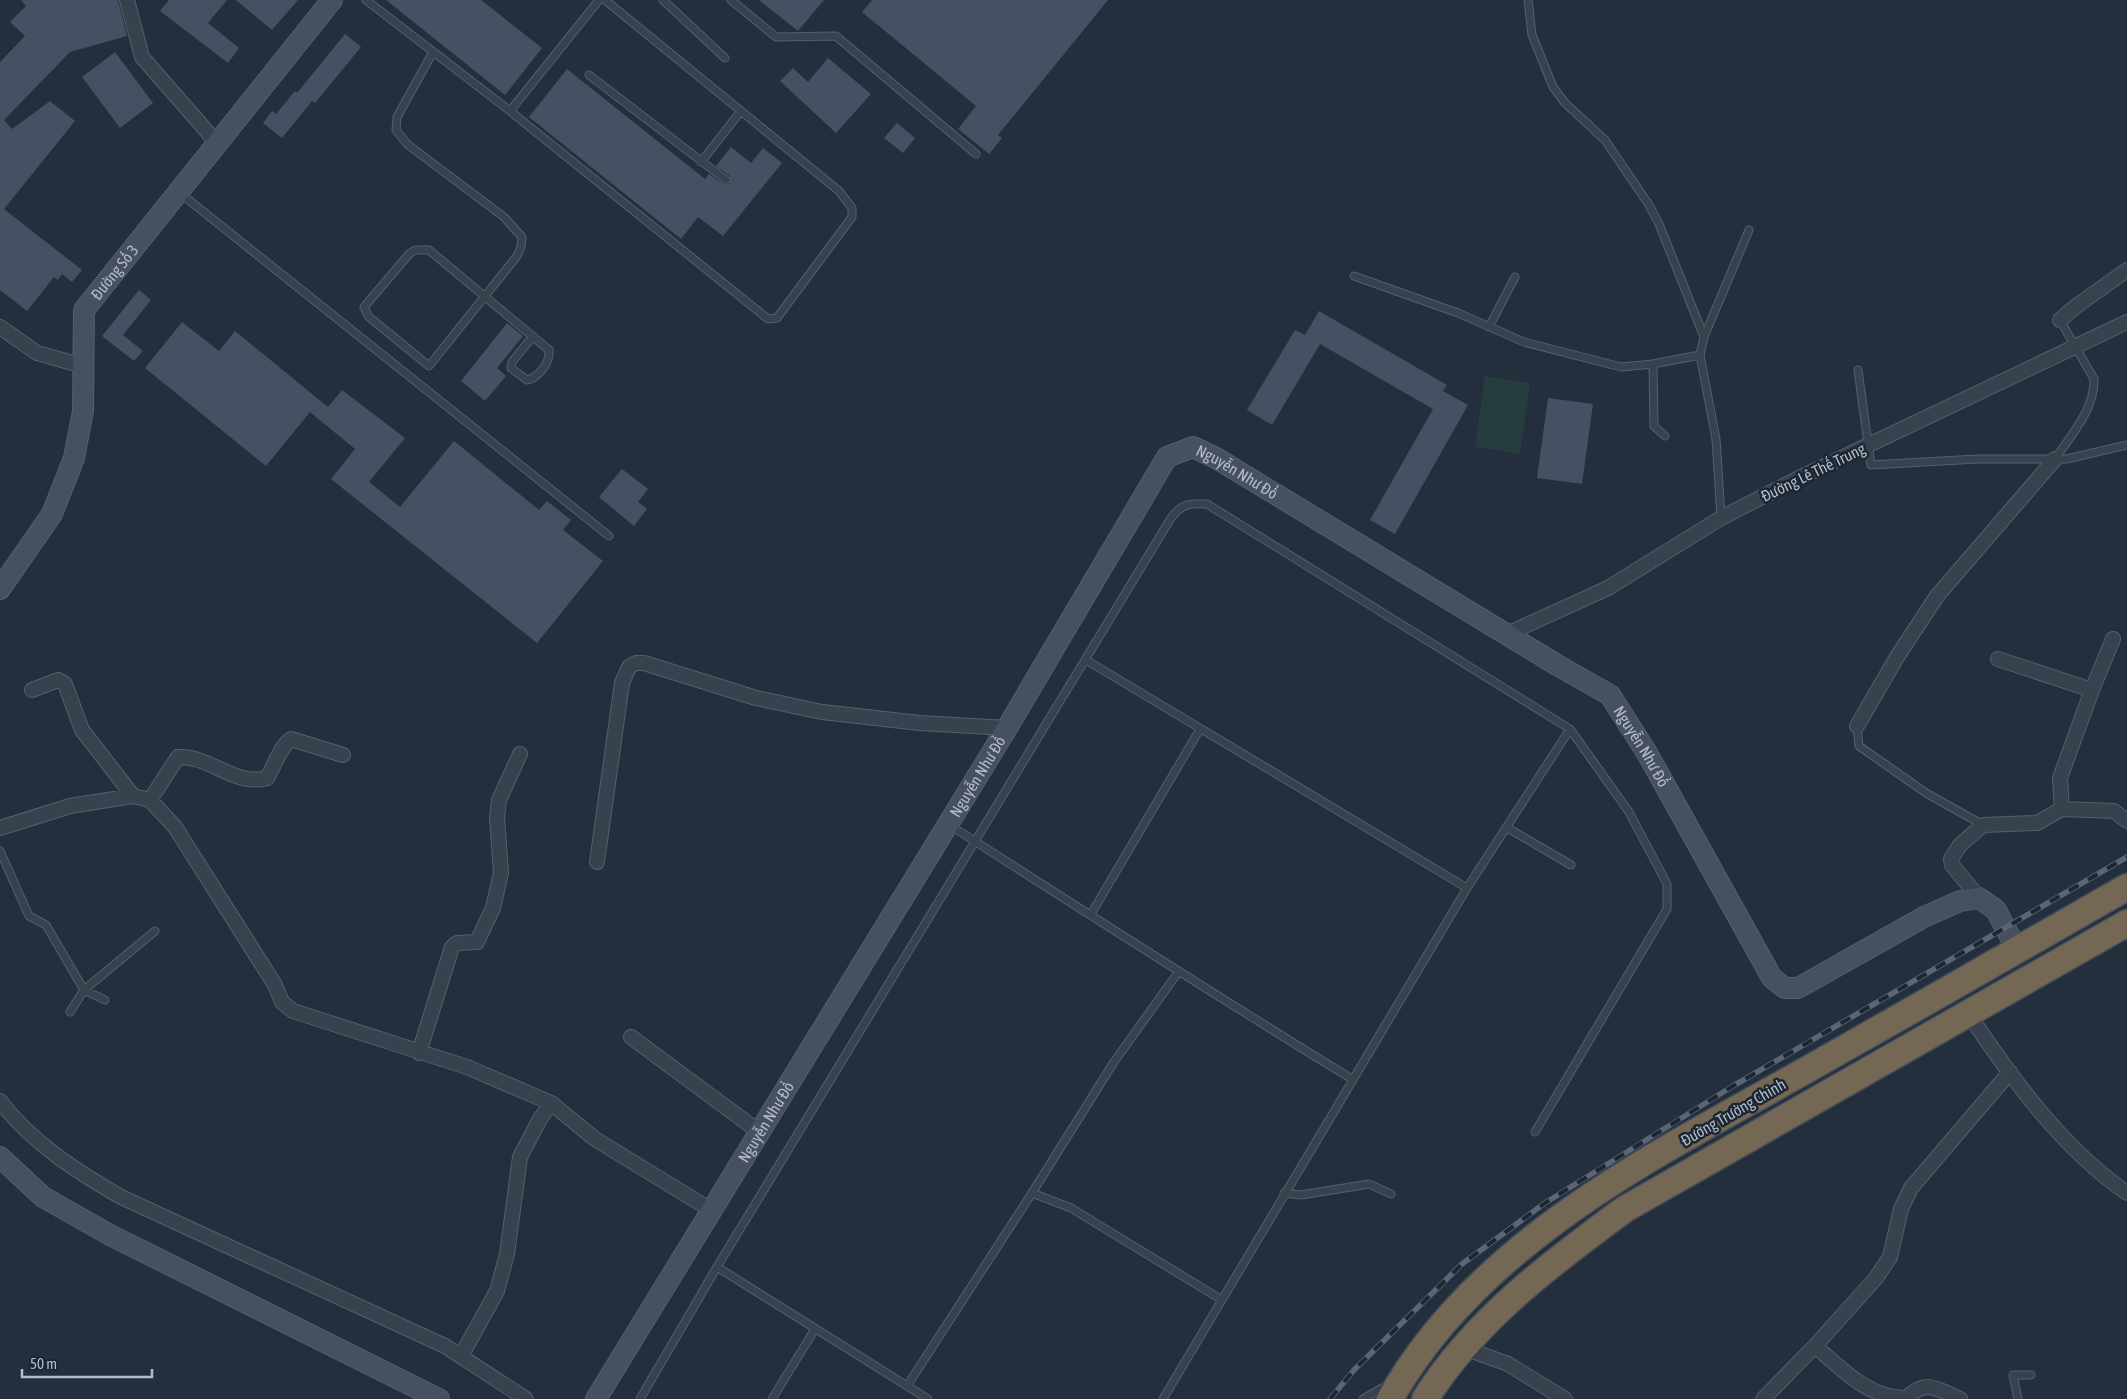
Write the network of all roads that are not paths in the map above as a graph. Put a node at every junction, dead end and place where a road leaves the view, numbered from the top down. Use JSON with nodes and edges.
{"nodes":[{"id":1,"x":128,"y":0,"type":"edge"},
{"id":2,"x":332,"y":0,"type":"edge"},
{"id":3,"x":366,"y":0,"type":"edge"},
{"id":4,"x":599,"y":0,"type":"edge"},
{"id":5,"x":605,"y":0,"type":"edge"},
{"id":6,"x":663,"y":0,"type":"edge"},
{"id":7,"x":732,"y":0,"type":"edge"},
{"id":8,"x":1528,"y":0,"type":"edge"},
{"id":9,"x":433,"y":52,"type":"junction"},
{"id":10,"x":725,"y":58,"type":"dead end"},
{"id":11,"x":589,"y":75,"type":"dead end"},
{"id":12,"x":510,"y":111,"type":"junction"},
{"id":13,"x":741,"y":111,"type":"junction"},
{"id":14,"x":217,"y":143,"type":"junction"},
{"id":15,"x":976,"y":154,"type":"dead end"},
{"id":16,"x":701,"y":162,"type":"junction"},
{"id":17,"x":726,"y":180,"type":"dead end"},
{"id":18,"x":178,"y":191,"type":"junction"},
{"id":19,"x":1749,"y":230,"type":"dead end"},
{"id":20,"x":2127,"y":270,"type":"edge"},
{"id":21,"x":1354,"y":276,"type":"dead end"},
{"id":22,"x":1515,"y":277,"type":"dead end"},
{"id":23,"x":484,"y":297,"type":"junction"},
{"id":24,"x":2060,"y":320,"type":"joint"},
{"id":25,"x":2127,"y":322,"type":"edge"},
{"id":26,"x":0,"y":327,"type":"edge"},
{"id":27,"x":1489,"y":327,"type":"junction"},
{"id":28,"x":533,"y":336,"type":"junction"},
{"id":29,"x":1704,"y":337,"type":"junction"},
{"id":30,"x":2075,"y":347,"type":"junction"},
{"id":31,"x":1700,"y":356,"type":"junction"},
{"id":32,"x":1653,"y":364,"type":"junction"},
{"id":33,"x":83,"y":366,"type":"junction"},
{"id":34,"x":1858,"y":370,"type":"dead end"},
{"id":35,"x":1665,"y":436,"type":"dead end"},
{"id":36,"x":1869,"y":444,"type":"junction"},
{"id":37,"x":2127,"y":445,"type":"edge"},
{"id":38,"x":2056,"y":459,"type":"junction"},
{"id":39,"x":1721,"y":518,"type":"junction"},
{"id":40,"x":609,"y":536,"type":"dead end"},
{"id":41,"x":0,"y":589,"type":"edge"},
{"id":42,"x":1507,"y":634,"type":"junction"},
{"id":43,"x":2114,"y":638,"type":"dead end"},
{"id":44,"x":1998,"y":659,"type":"dead end"},
{"id":45,"x":1086,"y":660,"type":"junction"},
{"id":46,"x":32,"y":690,"type":"dead end"},
{"id":47,"x":2092,"y":690,"type":"junction"},
{"id":48,"x":1856,"y":726,"type":"joint"},
{"id":49,"x":1007,"y":728,"type":"junction"},
{"id":50,"x":1200,"y":728,"type":"junction"},
{"id":51,"x":1570,"y":729,"type":"junction"},
{"id":52,"x":520,"y":754,"type":"dead end"},
{"id":53,"x":343,"y":755,"type":"dead end"},
{"id":54,"x":133,"y":796,"type":"junction"},
{"id":55,"x":150,"y":800,"type":"junction"},
{"id":56,"x":2062,"y":810,"type":"junction"},
{"id":57,"x":2127,"y":821,"type":"edge"},
{"id":58,"x":947,"y":824,"type":"junction"},
{"id":59,"x":1983,"y":825,"type":"junction"},
{"id":60,"x":1506,"y":827,"type":"junction"},
{"id":61,"x":0,"y":828,"type":"edge"},
{"id":62,"x":975,"y":842,"type":"junction"},
{"id":63,"x":0,"y":851,"type":"edge"},
{"id":64,"x":596,"y":862,"type":"dead end"},
{"id":65,"x":1570,"y":865,"type":"dead end"},
{"id":66,"x":1467,"y":888,"type":"junction"},
{"id":67,"x":2127,"y":888,"type":"edge"},
{"id":68,"x":1980,"y":898,"type":"junction"},
{"id":69,"x":1091,"y":914,"type":"junction"},
{"id":70,"x":2127,"y":923,"type":"edge"},
{"id":71,"x":155,"y":931,"type":"dead end"},
{"id":72,"x":2017,"y":950,"type":"junction"},
{"id":73,"x":1179,"y":971,"type":"junction"},
{"id":74,"x":84,"y":990,"type":"junction"},
{"id":75,"x":105,"y":1000,"type":"dead end"},
{"id":76,"x":70,"y":1012,"type":"dead end"},
{"id":77,"x":1968,"y":1013,"type":"junction"},
{"id":78,"x":631,"y":1037,"type":"dead end"},
{"id":79,"x":419,"y":1052,"type":"junction"},
{"id":80,"x":2010,"y":1072,"type":"junction"},
{"id":81,"x":1352,"y":1079,"type":"junction"},
{"id":82,"x":0,"y":1100,"type":"edge"},
{"id":83,"x":551,"y":1103,"type":"junction"},
{"id":84,"x":758,"y":1131,"type":"junction"},
{"id":85,"x":1535,"y":1132,"type":"dead end"},
{"id":86,"x":0,"y":1157,"type":"edge"},
{"id":87,"x":1032,"y":1193,"type":"junction"},
{"id":88,"x":2127,"y":1193,"type":"edge"},
{"id":89,"x":1284,"y":1194,"type":"junction"},
{"id":90,"x":1391,"y":1194,"type":"dead end"},
{"id":91,"x":711,"y":1210,"type":"junction"},
{"id":92,"x":717,"y":1268,"type":"junction"},
{"id":93,"x":1222,"y":1300,"type":"junction"},
{"id":94,"x":815,"y":1329,"type":"junction"},
{"id":95,"x":1815,"y":1346,"type":"junction"},
{"id":96,"x":1464,"y":1348,"type":"junction"},
{"id":97,"x":461,"y":1356,"type":"junction"},
{"id":98,"x":2031,"y":1375,"type":"dead end"},
{"id":99,"x":907,"y":1386,"type":"junction"},
{"id":100,"x":1412,"y":1392,"type":"edge"},
{"id":101,"x":439,"y":1399,"type":"edge"},
{"id":102,"x":526,"y":1399,"type":"edge"},
{"id":103,"x":596,"y":1399,"type":"edge"},
{"id":104,"x":640,"y":1399,"type":"edge"},
{"id":105,"x":772,"y":1399,"type":"edge"},
{"id":106,"x":928,"y":1399,"type":"edge"},
{"id":107,"x":1163,"y":1399,"type":"edge"},
{"id":108,"x":1363,"y":1399,"type":"edge"},
{"id":109,"x":1565,"y":1399,"type":"edge"},
{"id":110,"x":1763,"y":1399,"type":"edge"},
{"id":111,"x":1960,"y":1399,"type":"edge"},
{"id":112,"x":2018,"y":1399,"type":"edge"}],
"edges":[{"from":1,"to":14,"type":"street"},
{"from":2,"to":14,"type":"street","name":"Đường Số 3"},
{"from":3,"to":9,"type":"lane"},
{"from":4,"to":12,"type":"lane"},
{"from":5,"to":13,"type":"lane"},
{"from":6,"to":10,"type":"lane"},
{"from":7,"to":15,"type":"lane"},
{"from":8,"to":29,"type":"lane"},
{"from":9,"to":12,"type":"lane"},
{"from":9,"to":23,"type":"lane"},
{"from":11,"to":16,"type":"lane"},
{"from":12,"to":13,"type":"lane"},
{"from":13,"to":16,"type":"lane"},
{"from":14,"to":18,"type":"street","name":"Đường Số 3"},
{"from":16,"to":17,"type":"lane"},
{"from":18,"to":33,"type":"street","name":"Đường Số 3"},
{"from":18,"to":40,"type":"lane"},
{"from":19,"to":29,"type":"lane"},
{"from":20,"to":24,"type":"street"},
{"from":21,"to":27,"type":"lane"},
{"from":22,"to":27,"type":"lane"},
{"from":23,"to":23,"type":"lane"},
{"from":23,"to":28,"type":"lane"},
{"from":24,"to":30,"type":"lane"},
{"from":25,"to":30,"type":"street","name":"Đường Lê Thế Trung"},
{"from":26,"to":33,"type":"street"},
{"from":27,"to":32,"type":"lane"},
{"from":28,"to":28,"type":"lane"},
{"from":29,"to":31,"type":"lane"},
{"from":30,"to":36,"type":"street","name":"Đường Lê Thế Trung"},
{"from":30,"to":38,"type":"lane"},
{"from":31,"to":32,"type":"lane"},
{"from":31,"to":39,"type":"lane"},
{"from":32,"to":35,"type":"lane"},
{"from":33,"to":41,"type":"street","name":"Đường Số 3"},
{"from":34,"to":36,"type":"lane"},
{"from":36,"to":38,"type":"lane"},
{"from":36,"to":39,"type":"street","name":"Đường Lê Thế Trung"},
{"from":37,"to":38,"type":"lane"},
{"from":38,"to":48,"type":"street"},
{"from":39,"to":42,"type":"street","name":"Đường Lê Thế Trung"},
{"from":42,"to":49,"type":"street","name":"Nguyễn Như Đổ"},
{"from":42,"to":68,"type":"street","name":"Nguyễn Như Đổ"},
{"from":43,"to":47,"type":"street"},
{"from":44,"to":47,"type":"street"},
{"from":45,"to":50,"type":"lane"},
{"from":45,"to":51,"type":"lane"},
{"from":45,"to":62,"type":"lane"},
{"from":46,"to":54,"type":"street"},
{"from":47,"to":56,"type":"street"},
{"from":48,"to":59,"type":"lane"},
{"from":49,"to":58,"type":"street","name":"Nguyễn Như Đổ"},
{"from":49,"to":64,"type":"street"},
{"from":50,"to":66,"type":"lane"},
{"from":50,"to":69,"type":"lane"},
{"from":51,"to":60,"type":"lane"},
{"from":51,"to":85,"type":"lane"},
{"from":52,"to":79,"type":"street"},
{"from":53,"to":55,"type":"street"},
{"from":54,"to":55,"type":"street"},
{"from":54,"to":61,"type":"street"},
{"from":55,"to":79,"type":"street"},
{"from":56,"to":57,"type":"street"},
{"from":56,"to":59,"type":"street"},
{"from":58,"to":62,"type":"lane"},
{"from":58,"to":84,"type":"street","name":"Nguyễn Như Đổ"},
{"from":59,"to":68,"type":"street"},
{"from":60,"to":65,"type":"lane"},
{"from":60,"to":66,"type":"lane"},
{"from":62,"to":69,"type":"lane"},
{"from":62,"to":92,"type":"lane"},
{"from":63,"to":74,"type":"lane"},
{"from":66,"to":81,"type":"lane"},
{"from":67,"to":72,"type":"highway","name":"Đường Trường Chinh"},
{"from":68,"to":72,"type":"street"},
{"from":69,"to":73,"type":"lane"},
{"from":70,"to":77,"type":"highway","name":"Đường Trường Chinh"},
{"from":71,"to":74,"type":"lane"},
{"from":72,"to":100,"type":"highway","name":"Đường Trường Chinh"},
{"from":73,"to":81,"type":"lane"},
{"from":73,"to":87,"type":"lane"},
{"from":74,"to":75,"type":"lane"},
{"from":74,"to":76,"type":"lane"},
{"from":77,"to":80,"type":"street"},
{"from":77,"to":96,"type":"highway","name":"Đường Trường Chinh"},
{"from":78,"to":84,"type":"street"},
{"from":79,"to":83,"type":"street"},
{"from":80,"to":88,"type":"street"},
{"from":80,"to":95,"type":"street"},
{"from":81,"to":89,"type":"lane"},
{"from":82,"to":97,"type":"street"},
{"from":83,"to":91,"type":"street"},
{"from":83,"to":97,"type":"street"},
{"from":84,"to":91,"type":"street","name":"Nguyễn Như Đổ"},
{"from":86,"to":101,"type":"street"},
{"from":87,"to":93,"type":"lane"},
{"from":87,"to":99,"type":"lane"},
{"from":89,"to":90,"type":"lane"},
{"from":89,"to":93,"type":"lane"},
{"from":91,"to":103,"type":"street","name":"Nguyễn Như Đổ"},
{"from":92,"to":94,"type":"lane"},
{"from":92,"to":104,"type":"lane"},
{"from":93,"to":107,"type":"lane"},
{"from":94,"to":99,"type":"lane"},
{"from":94,"to":105,"type":"lane"},
{"from":95,"to":110,"type":"street"},
{"from":95,"to":111,"type":"street"},
{"from":96,"to":100,"type":"highway","name":"Đường Trường Chinh"},
{"from":96,"to":109,"type":"street"},
{"from":97,"to":102,"type":"street"},
{"from":98,"to":112,"type":"lane"},
{"from":99,"to":106,"type":"lane"},
{"from":100,"to":108,"type":"lane"}]}
